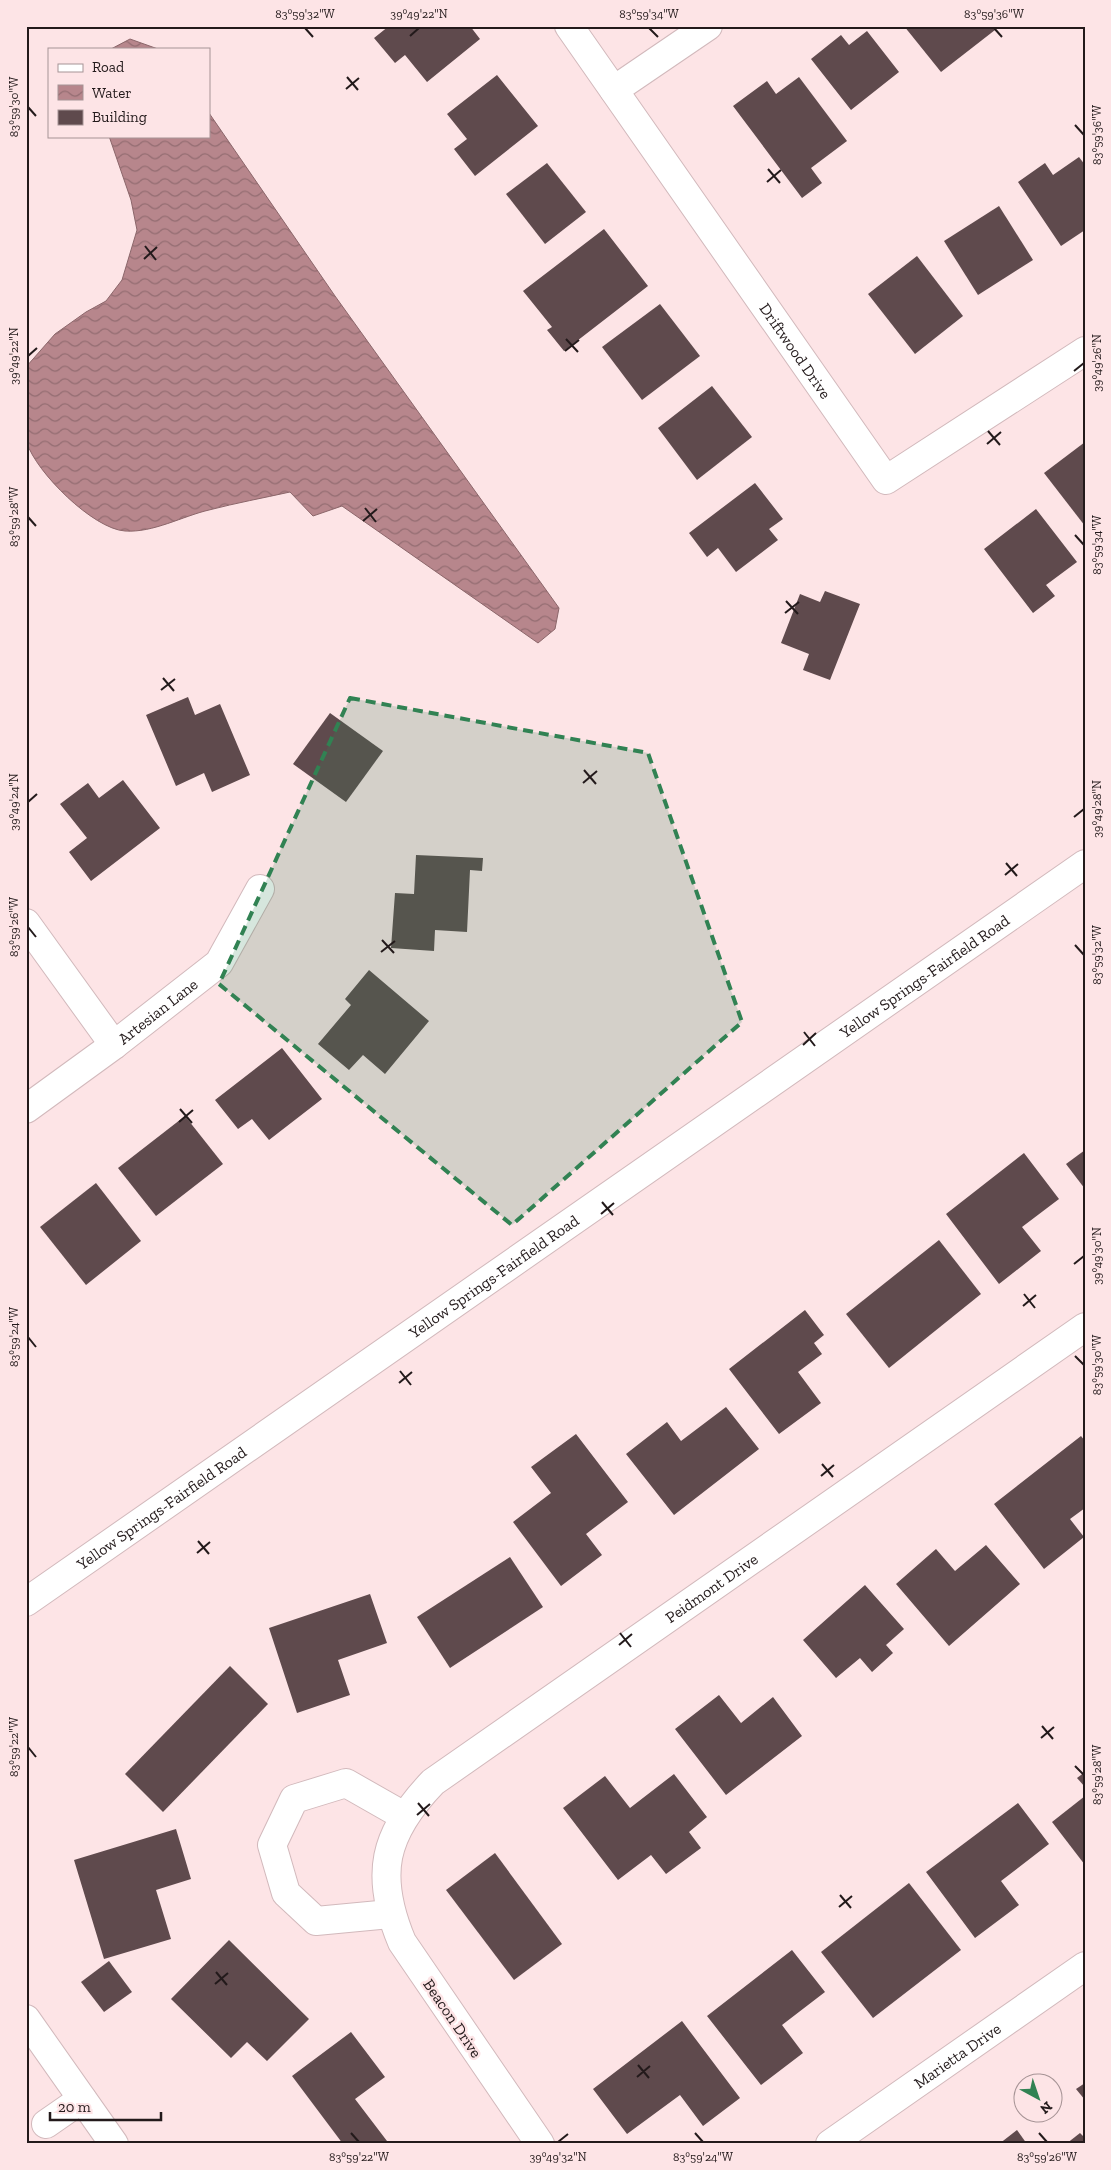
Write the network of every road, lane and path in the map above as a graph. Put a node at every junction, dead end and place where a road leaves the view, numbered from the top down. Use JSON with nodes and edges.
{"nodes":[{"id":1,"x":570,"y":26,"type":"edge"},
{"id":2,"x":708,"y":26,"type":"edge"},
{"id":3,"x":614,"y":90,"type":"junction"},
{"id":4,"x":1085,"y":351,"type":"edge"},
{"id":5,"x":1085,"y":864,"type":"edge"},
{"id":6,"x":260,"y":889,"type":"dead end"},
{"id":7,"x":26,"y":924,"type":"edge"},
{"id":8,"x":114,"y":1045,"type":"junction"},
{"id":9,"x":26,"y":1109,"type":"edge"},
{"id":10,"x":1085,"y":1327,"type":"edge"},
{"id":11,"x":26,"y":1602,"type":"edge"},
{"id":12,"x":404,"y":1816,"type":"junction"},
{"id":13,"x":385,"y":1884,"type":"joint"},
{"id":14,"x":390,"y":1914,"type":"junction"},
{"id":15,"x":1085,"y":1966,"type":"edge"},
{"id":16,"x":26,"y":2019,"type":"edge"},
{"id":17,"x":82,"y":2099,"type":"junction"},
{"id":18,"x":46,"y":2124,"type":"dead end"},
{"id":19,"x":114,"y":2144,"type":"edge"},
{"id":20,"x":540,"y":2144,"type":"edge"},
{"id":21,"x":830,"y":2144,"type":"edge"}],
"edges":[{"from":1,"to":3,"type":"street","name":"Driftwood Drive"},
{"from":2,"to":3,"type":"street"},
{"from":3,"to":4,"type":"street","name":"Driftwood Drive"},
{"from":5,"to":11,"type":"street","name":"Yellow Springs-Fairfield Road"},
{"from":6,"to":8,"type":"street","name":"Artesian Lane"},
{"from":7,"to":8,"type":"street"},
{"from":8,"to":9,"type":"street","name":"Artesian Lane"},
{"from":10,"to":12,"type":"street","name":"Peidmont Drive"},
{"from":12,"to":13,"type":"street","name":"Peidmont Drive"},
{"from":12,"to":14,"type":"street"},
{"from":13,"to":14,"type":"street","name":"Beacon Drive"},
{"from":14,"to":20,"type":"street","name":"Beacon Drive"},
{"from":15,"to":21,"type":"street","name":"Marietta Drive"},
{"from":16,"to":17,"type":"street"},
{"from":17,"to":18,"type":"street"},
{"from":17,"to":19,"type":"street"}]}
